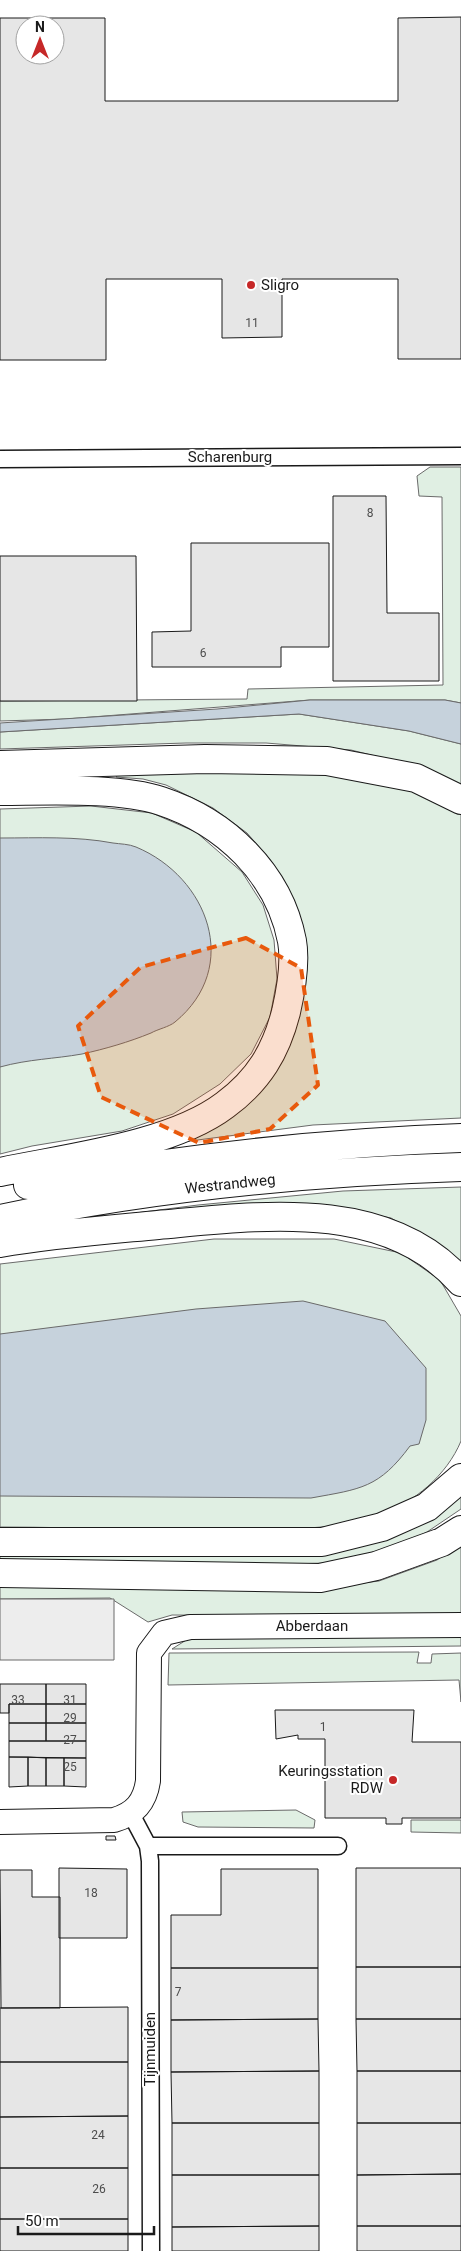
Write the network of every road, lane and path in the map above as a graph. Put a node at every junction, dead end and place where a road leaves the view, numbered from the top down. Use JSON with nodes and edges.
{"nodes":[{"id":1,"x":461,"y":456,"type":"edge"},
{"id":2,"x":0,"y":459,"type":"edge"},
{"id":3,"x":0,"y":765,"type":"edge"},
{"id":4,"x":0,"y":791,"type":"edge"},
{"id":5,"x":461,"y":800,"type":"edge"},
{"id":6,"x":461,"y":1138,"type":"edge"},
{"id":7,"x":461,"y":1167,"type":"edge"},
{"id":8,"x":0,"y":1172,"type":"edge"},
{"id":9,"x":0,"y":1190,"type":"edge"},
{"id":10,"x":0,"y":1219,"type":"edge"},
{"id":11,"x":0,"y":1243,"type":"edge"},
{"id":12,"x":461,"y":1282,"type":"edge"},
{"id":13,"x":461,"y":1478,"type":"edge"},
{"id":14,"x":461,"y":1530,"type":"edge"},
{"id":15,"x":0,"y":1542,"type":"edge"},
{"id":16,"x":0,"y":1573,"type":"edge"},
{"id":17,"x":461,"y":1625,"type":"edge"},
{"id":18,"x":131,"y":1814,"type":"junction"},
{"id":19,"x":0,"y":1822,"type":"edge"},
{"id":20,"x":148,"y":1846,"type":"junction"},
{"id":21,"x":338,"y":1846,"type":"dead end"},
{"id":22,"x":151,"y":2251,"type":"edge"}],
"edges":[{"from":1,"to":2,"type":"street","name":"Scharenburg"},
{"from":3,"to":5,"type":"highway"},
{"from":4,"to":8,"type":"highway"},
{"from":6,"to":9,"type":"highway","name":"Westrandweg"},
{"from":7,"to":10,"type":"highway","name":"Westrandweg"},
{"from":11,"to":12,"type":"highway"},
{"from":13,"to":15,"type":"highway"},
{"from":14,"to":16,"type":"highway"},
{"from":17,"to":18,"type":"main road","name":"Abberdaan"},
{"from":18,"to":19,"type":"main road"},
{"from":18,"to":20,"type":"street","name":"Tijnmuiden"},
{"from":20,"to":21,"type":"street"},
{"from":20,"to":22,"type":"street","name":"Tijnmuiden"}]}
